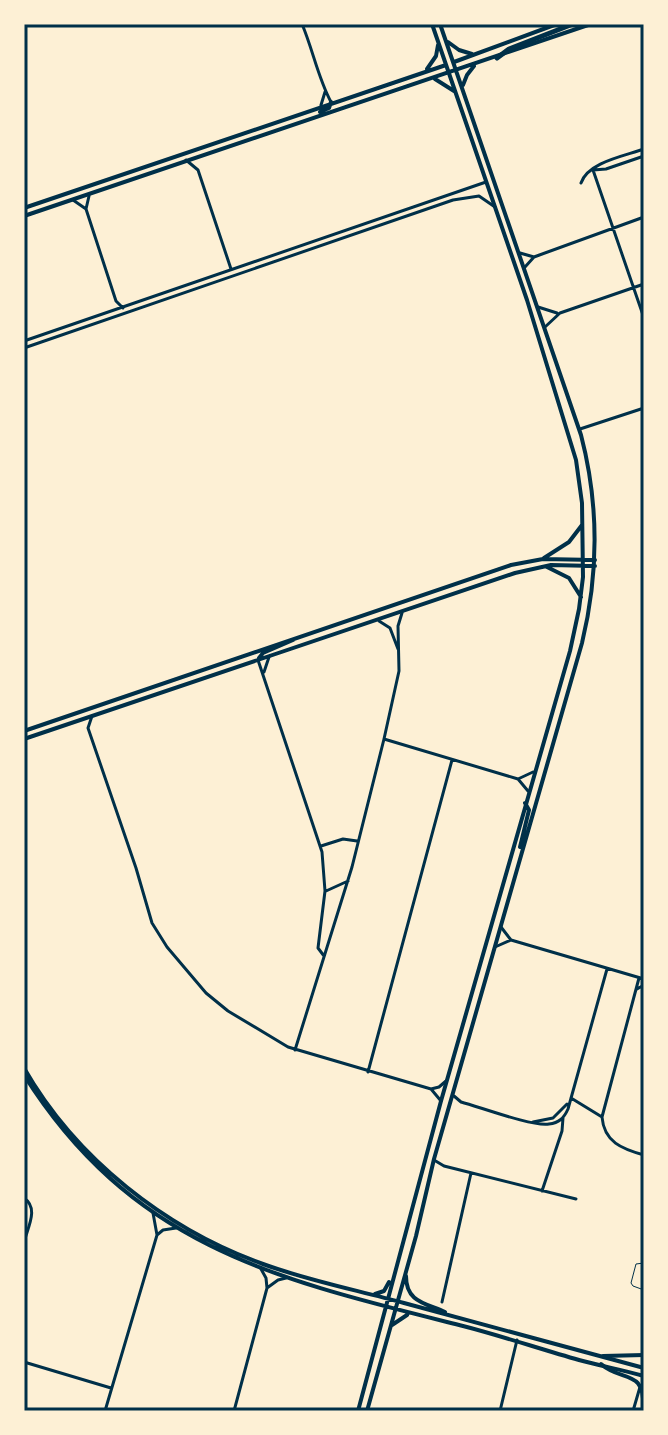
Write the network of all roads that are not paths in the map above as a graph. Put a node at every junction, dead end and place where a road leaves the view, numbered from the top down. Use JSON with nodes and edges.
{"nodes":[{"id":1,"x":302,"y":24,"type":"edge"},
{"id":2,"x":432,"y":24,"type":"edge"},
{"id":3,"x":440,"y":24,"type":"edge"},
{"id":4,"x":557,"y":24,"type":"edge"},
{"id":5,"x":573,"y":24,"type":"edge"},
{"id":6,"x":591,"y":24,"type":"edge"},
{"id":7,"x":445,"y":37,"type":"junction"},
{"id":8,"x":439,"y":43,"type":"junction"},
{"id":9,"x":474,"y":54,"type":"junction"},
{"id":10,"x":497,"y":58,"type":"junction"},
{"id":11,"x":453,"y":62,"type":"junction"},
{"id":12,"x":446,"y":64,"type":"junction"},
{"id":13,"x":476,"y":64,"type":"junction"},
{"id":14,"x":425,"y":71,"type":"junction"},
{"id":15,"x":456,"y":71,"type":"junction"},
{"id":16,"x":449,"y":73,"type":"junction"},
{"id":17,"x":432,"y":79,"type":"junction"},
{"id":18,"x":325,"y":92,"type":"junction"},
{"id":19,"x":463,"y":92,"type":"junction"},
{"id":20,"x":456,"y":95,"type":"junction"},
{"id":21,"x":331,"y":102,"type":"junction"},
{"id":22,"x":321,"y":105,"type":"junction"},
{"id":23,"x":300,"y":122,"type":"junction"},
{"id":24,"x":644,"y":149,"type":"edge"},
{"id":25,"x":201,"y":155,"type":"junction"},
{"id":26,"x":644,"y":156,"type":"edge"},
{"id":27,"x":186,"y":160,"type":"junction"},
{"id":28,"x":198,"y":170,"type":"junction"},
{"id":29,"x":593,"y":170,"type":"junction"},
{"id":30,"x":486,"y":182,"type":"junction"},
{"id":31,"x":581,"y":183,"type":"dead end"},
{"id":32,"x":91,"y":193,"type":"junction"},
{"id":33,"x":451,"y":194,"type":"junction"},
{"id":34,"x":72,"y":199,"type":"junction"},
{"id":35,"x":453,"y":200,"type":"junction"},
{"id":36,"x":495,"y":207,"type":"junction"},
{"id":37,"x":24,"y":208,"type":"edge"},
{"id":38,"x":86,"y":209,"type":"junction"},
{"id":39,"x":24,"y":216,"type":"edge"},
{"id":40,"x":644,"y":217,"type":"edge"},
{"id":41,"x":614,"y":230,"type":"junction"},
{"id":42,"x":520,"y":253,"type":"junction"},
{"id":43,"x":534,"y":257,"type":"junction"},
{"id":44,"x":525,"y":267,"type":"junction"},
{"id":45,"x":232,"y":270,"type":"junction"},
{"id":46,"x":644,"y":284,"type":"edge"},
{"id":47,"x":633,"y":287,"type":"junction"},
{"id":48,"x":116,"y":301,"type":"junction"},
{"id":49,"x":538,"y":307,"type":"junction"},
{"id":50,"x":124,"y":308,"type":"junction"},
{"id":51,"x":112,"y":312,"type":"junction"},
{"id":52,"x":560,"y":313,"type":"junction"},
{"id":53,"x":644,"y":318,"type":"edge"},
{"id":54,"x":545,"y":327,"type":"junction"},
{"id":55,"x":24,"y":341,"type":"edge"},
{"id":56,"x":24,"y":348,"type":"edge"},
{"id":57,"x":644,"y":408,"type":"edge"},
{"id":58,"x":580,"y":429,"type":"junction"},
{"id":59,"x":583,"y":523,"type":"junction"},
{"id":60,"x":543,"y":559,"type":"junction"},
{"id":61,"x":583,"y":562,"type":"junction"},
{"id":62,"x":595,"y":563,"type":"junction"},
{"id":63,"x":545,"y":566,"type":"junction"},
{"id":64,"x":581,"y":598,"type":"junction"},
{"id":65,"x":404,"y":610,"type":"junction"},
{"id":66,"x":375,"y":620,"type":"junction"},
{"id":67,"x":294,"y":638,"type":"junction"},
{"id":68,"x":399,"y":653,"type":"junction"},
{"id":69,"x":271,"y":656,"type":"junction"},
{"id":70,"x":258,"y":660,"type":"junction"},
{"id":71,"x":264,"y":672,"type":"junction"},
{"id":72,"x":146,"y":689,"type":"junction"},
{"id":73,"x":117,"y":708,"type":"junction"},
{"id":74,"x":92,"y":716,"type":"junction"},
{"id":75,"x":76,"y":721,"type":"junction"},
{"id":76,"x":88,"y":728,"type":"junction"},
{"id":77,"x":24,"y":731,"type":"edge"},
{"id":78,"x":24,"y":739,"type":"edge"},
{"id":79,"x":384,"y":739,"type":"junction"},
{"id":80,"x":452,"y":760,"type":"junction"},
{"id":81,"x":533,"y":772,"type":"junction"},
{"id":82,"x":518,"y":779,"type":"junction"},
{"id":83,"x":528,"y":791,"type":"junction"},
{"id":84,"x":525,"y":802,"type":"junction"},
{"id":85,"x":357,"y":841,"type":"junction"},
{"id":86,"x":321,"y":846,"type":"junction"},
{"id":87,"x":521,"y":854,"type":"junction"},
{"id":88,"x":348,"y":881,"type":"junction"},
{"id":89,"x":325,"y":891,"type":"junction"},
{"id":90,"x":501,"y":924,"type":"junction"},
{"id":91,"x":511,"y":940,"type":"junction"},
{"id":92,"x":494,"y":949,"type":"junction"},
{"id":93,"x":324,"y":956,"type":"junction"},
{"id":94,"x":607,"y":969,"type":"junction"},
{"id":95,"x":642,"y":978,"type":"edge"},
{"id":96,"x":644,"y":985,"type":"edge"},
{"id":97,"x":637,"y":989,"type":"junction"},
{"id":98,"x":295,"y":1050,"type":"junction"},
{"id":99,"x":24,"y":1068,"type":"edge"},
{"id":100,"x":368,"y":1072,"type":"junction"},
{"id":101,"x":24,"y":1075,"type":"edge"},
{"id":102,"x":446,"y":1081,"type":"junction"},
{"id":103,"x":431,"y":1089,"type":"junction"},
{"id":104,"x":452,"y":1094,"type":"junction"},
{"id":105,"x":569,"y":1099,"type":"junction"},
{"id":106,"x":441,"y":1101,"type":"junction"},
{"id":107,"x":464,"y":1103,"type":"junction"},
{"id":108,"x":448,"y":1110,"type":"junction"},
{"id":109,"x":602,"y":1117,"type":"junction"},
{"id":110,"x":563,"y":1118,"type":"junction"},
{"id":111,"x":555,"y":1120,"type":"junction"},
{"id":112,"x":559,"y":1138,"type":"junction"},
{"id":113,"x":644,"y":1155,"type":"edge"},
{"id":114,"x":434,"y":1159,"type":"junction"},
{"id":115,"x":471,"y":1173,"type":"junction"},
{"id":116,"x":542,"y":1191,"type":"junction"},
{"id":117,"x":24,"y":1198,"type":"edge"},
{"id":118,"x":576,"y":1199,"type":"dead end"},
{"id":119,"x":153,"y":1213,"type":"junction"},
{"id":120,"x":176,"y":1228,"type":"junction"},
{"id":121,"x":157,"y":1235,"type":"junction"},
{"id":122,"x":24,"y":1242,"type":"edge"},
{"id":123,"x":413,"y":1246,"type":"junction"},
{"id":124,"x":644,"y":1263,"type":"edge"},
{"id":125,"x":261,"y":1269,"type":"junction"},
{"id":126,"x":394,"y":1273,"type":"junction"},
{"id":127,"x":286,"y":1278,"type":"junction"},
{"id":128,"x":267,"y":1288,"type":"junction"},
{"id":129,"x":644,"y":1290,"type":"edge"},
{"id":130,"x":371,"y":1294,"type":"junction"},
{"id":131,"x":388,"y":1299,"type":"junction"},
{"id":132,"x":397,"y":1301,"type":"junction"},
{"id":133,"x":370,"y":1302,"type":"junction"},
{"id":134,"x":442,"y":1302,"type":"dead end"},
{"id":135,"x":385,"y":1307,"type":"junction"},
{"id":136,"x":395,"y":1310,"type":"junction"},
{"id":137,"x":413,"y":1314,"type":"junction"},
{"id":138,"x":450,"y":1315,"type":"junction"},
{"id":139,"x":382,"y":1320,"type":"junction"},
{"id":140,"x":390,"y":1327,"type":"junction"},
{"id":141,"x":517,"y":1340,"type":"junction"},
{"id":142,"x":644,"y":1355,"type":"edge"},
{"id":143,"x":603,"y":1356,"type":"junction"},
{"id":144,"x":24,"y":1362,"type":"edge"},
{"id":145,"x":601,"y":1364,"type":"junction"},
{"id":146,"x":644,"y":1368,"type":"edge"},
{"id":147,"x":644,"y":1376,"type":"edge"},
{"id":148,"x":639,"y":1383,"type":"junction"},
{"id":149,"x":111,"y":1388,"type":"junction"},
{"id":150,"x":643,"y":1406,"type":"edge"},
{"id":151,"x":105,"y":1411,"type":"edge"},
{"id":152,"x":234,"y":1411,"type":"edge"},
{"id":153,"x":358,"y":1411,"type":"edge"},
{"id":154,"x":367,"y":1411,"type":"edge"},
{"id":155,"x":500,"y":1411,"type":"edge"},
{"id":156,"x":633,"y":1411,"type":"edge"}],
"edges":[{"from":1,"to":18,"type":"street"},
{"from":2,"to":8,"type":"main road"},
{"from":3,"to":7,"type":"main road"},
{"from":4,"to":9,"type":"main road"},
{"from":5,"to":10,"type":"highway"},
{"from":6,"to":10,"type":"main road"},
{"from":7,"to":9,"type":"main road"},
{"from":7,"to":11,"type":"main road"},
{"from":8,"to":12,"type":"main road"},
{"from":8,"to":14,"type":"main road"},
{"from":9,"to":11,"type":"main road"},
{"from":10,"to":13,"type":"main road"},
{"from":11,"to":12,"type":"main road"},
{"from":11,"to":15,"type":"main road"},
{"from":12,"to":14,"type":"main road"},
{"from":12,"to":16,"type":"main road"},
{"from":13,"to":15,"type":"main road"},
{"from":13,"to":19,"type":"main road"},
{"from":14,"to":21,"type":"main road"},
{"from":15,"to":16,"type":"main road"},
{"from":15,"to":19,"type":"main road"},
{"from":16,"to":17,"type":"main road"},
{"from":16,"to":20,"type":"main road"},
{"from":17,"to":20,"type":"main road"},
{"from":17,"to":23,"type":"main road"},
{"from":18,"to":21,"type":"street"},
{"from":18,"to":22,"type":"street"},
{"from":19,"to":42,"type":"main road"},
{"from":20,"to":30,"type":"main road"},
{"from":21,"to":22,"type":"main road"},
{"from":21,"to":23,"type":"main road"},
{"from":22,"to":37,"type":"main road"},
{"from":23,"to":25,"type":"main road"},
{"from":24,"to":29,"type":"street"},
{"from":25,"to":27,"type":"main road"},
{"from":25,"to":28,"type":"street"},
{"from":26,"to":29,"type":"street"},
{"from":27,"to":28,"type":"street"},
{"from":27,"to":32,"type":"main road"},
{"from":28,"to":45,"type":"street"},
{"from":29,"to":31,"type":"street"},
{"from":29,"to":41,"type":"street"},
{"from":30,"to":33,"type":"street"},
{"from":30,"to":36,"type":"main road"},
{"from":32,"to":34,"type":"main road"},
{"from":32,"to":38,"type":"street"},
{"from":33,"to":35,"type":"street"},
{"from":33,"to":45,"type":"street"},
{"from":34,"to":38,"type":"street"},
{"from":34,"to":39,"type":"main road"},
{"from":35,"to":36,"type":"street"},
{"from":35,"to":56,"type":"street"},
{"from":36,"to":59,"type":"main road"},
{"from":38,"to":48,"type":"street"},
{"from":40,"to":41,"type":"street"},
{"from":41,"to":43,"type":"street"},
{"from":41,"to":47,"type":"street"},
{"from":42,"to":43,"type":"street"},
{"from":42,"to":44,"type":"main road"},
{"from":43,"to":44,"type":"street"},
{"from":44,"to":49,"type":"main road"},
{"from":45,"to":50,"type":"street"},
{"from":46,"to":47,"type":"street"},
{"from":47,"to":52,"type":"street"},
{"from":47,"to":53,"type":"street"},
{"from":48,"to":50,"type":"street"},
{"from":48,"to":51,"type":"street"},
{"from":49,"to":52,"type":"street"},
{"from":49,"to":54,"type":"main road"},
{"from":50,"to":51,"type":"street"},
{"from":51,"to":55,"type":"street"},
{"from":52,"to":54,"type":"street"},
{"from":54,"to":58,"type":"main road"},
{"from":57,"to":58,"type":"street"},
{"from":58,"to":62,"type":"main road"},
{"from":59,"to":60,"type":"main road"},
{"from":59,"to":61,"type":"main road"},
{"from":60,"to":61,"type":"main road"},
{"from":60,"to":67,"type":"main road"},
{"from":61,"to":62,"type":"main road"},
{"from":61,"to":63,"type":"main road"},
{"from":61,"to":64,"type":"main road"},
{"from":62,"to":87,"type":"main road"},
{"from":63,"to":64,"type":"main road"},
{"from":63,"to":65,"type":"main road"},
{"from":64,"to":81,"type":"main road"},
{"from":65,"to":66,"type":"main road"},
{"from":65,"to":68,"type":"street"},
{"from":66,"to":68,"type":"street"},
{"from":66,"to":69,"type":"main road"},
{"from":67,"to":70,"type":"main road"},
{"from":67,"to":72,"type":"main road"},
{"from":68,"to":79,"type":"street"},
{"from":69,"to":70,"type":"main road"},
{"from":69,"to":71,"type":"street"},
{"from":70,"to":71,"type":"street"},
{"from":70,"to":73,"type":"main road"},
{"from":71,"to":86,"type":"street"},
{"from":72,"to":73,"type":"main road"},
{"from":72,"to":77,"type":"main road"},
{"from":73,"to":74,"type":"main road"},
{"from":74,"to":75,"type":"main road"},
{"from":74,"to":76,"type":"street"},
{"from":75,"to":76,"type":"street"},
{"from":75,"to":78,"type":"main road"},
{"from":76,"to":98,"type":"street"},
{"from":79,"to":80,"type":"street"},
{"from":79,"to":85,"type":"street"},
{"from":80,"to":82,"type":"street"},
{"from":80,"to":100,"type":"street"},
{"from":81,"to":82,"type":"street"},
{"from":81,"to":83,"type":"main road"},
{"from":82,"to":83,"type":"street"},
{"from":83,"to":84,"type":"main road"},
{"from":84,"to":87,"type":"main road"},
{"from":84,"to":102,"type":"main road"},
{"from":85,"to":86,"type":"street"},
{"from":85,"to":88,"type":"street"},
{"from":86,"to":89,"type":"street"},
{"from":87,"to":90,"type":"main road"},
{"from":88,"to":89,"type":"street"},
{"from":88,"to":93,"type":"street"},
{"from":89,"to":93,"type":"street"},
{"from":90,"to":91,"type":"street"},
{"from":90,"to":92,"type":"main road"},
{"from":91,"to":92,"type":"street"},
{"from":91,"to":94,"type":"street"},
{"from":92,"to":104,"type":"main road"},
{"from":93,"to":98,"type":"street"},
{"from":94,"to":95,"type":"street"},
{"from":94,"to":105,"type":"street"},
{"from":95,"to":97,"type":"street"},
{"from":96,"to":97,"type":"street"},
{"from":97,"to":109,"type":"street"},
{"from":98,"to":100,"type":"street"},
{"from":99,"to":130,"type":"main road"},
{"from":100,"to":103,"type":"street"},
{"from":101,"to":119,"type":"main road"},
{"from":102,"to":103,"type":"street"},
{"from":102,"to":106,"type":"main road"},
{"from":103,"to":106,"type":"street"},
{"from":104,"to":107,"type":"street"},
{"from":104,"to":108,"type":"main road"},
{"from":105,"to":109,"type":"street"},
{"from":105,"to":110,"type":"street"},
{"from":105,"to":111,"type":"street"},
{"from":106,"to":126,"type":"main road"},
{"from":107,"to":108,"type":"street"},
{"from":107,"to":111,"type":"street"},
{"from":108,"to":114,"type":"main road"},
{"from":109,"to":113,"type":"street"},
{"from":110,"to":111,"type":"street"},
{"from":110,"to":112,"type":"street"},
{"from":111,"to":112,"type":"street"},
{"from":112,"to":116,"type":"street"},
{"from":114,"to":115,"type":"street"},
{"from":114,"to":123,"type":"main road"},
{"from":115,"to":116,"type":"street"},
{"from":115,"to":134,"type":"street"},
{"from":116,"to":118,"type":"street"},
{"from":117,"to":122,"type":"street"},
{"from":119,"to":120,"type":"main road"},
{"from":119,"to":121,"type":"street"},
{"from":120,"to":121,"type":"street"},
{"from":120,"to":125,"type":"main road"},
{"from":121,"to":149,"type":"street"},
{"from":123,"to":132,"type":"main road"},
{"from":123,"to":138,"type":"main road"},
{"from":124,"to":129,"type":"lane"},
{"from":125,"to":127,"type":"main road"},
{"from":125,"to":128,"type":"street"},
{"from":126,"to":130,"type":"main road"},
{"from":126,"to":131,"type":"main road"},
{"from":127,"to":128,"type":"street"},
{"from":127,"to":133,"type":"main road"},
{"from":128,"to":152,"type":"street"},
{"from":130,"to":131,"type":"main road"},
{"from":131,"to":132,"type":"main road"},
{"from":131,"to":135,"type":"main road"},
{"from":132,"to":136,"type":"main road"},
{"from":132,"to":138,"type":"main road"},
{"from":133,"to":135,"type":"main road"},
{"from":133,"to":139,"type":"main road"},
{"from":135,"to":136,"type":"main road"},
{"from":135,"to":139,"type":"main road"},
{"from":136,"to":137,"type":"main road"},
{"from":136,"to":140,"type":"main road"},
{"from":137,"to":140,"type":"main road"},
{"from":137,"to":141,"type":"main road"},
{"from":138,"to":143,"type":"main road"},
{"from":139,"to":153,"type":"main road"},
{"from":140,"to":154,"type":"main road"},
{"from":141,"to":145,"type":"main road"},
{"from":141,"to":155,"type":"street"},
{"from":142,"to":143,"type":"main road"},
{"from":143,"to":146,"type":"main road"},
{"from":144,"to":149,"type":"street"},
{"from":145,"to":147,"type":"main road"},
{"from":145,"to":148,"type":"main road"},
{"from":148,"to":150,"type":"main road"},
{"from":148,"to":156,"type":"street"},
{"from":149,"to":151,"type":"street"}]}
